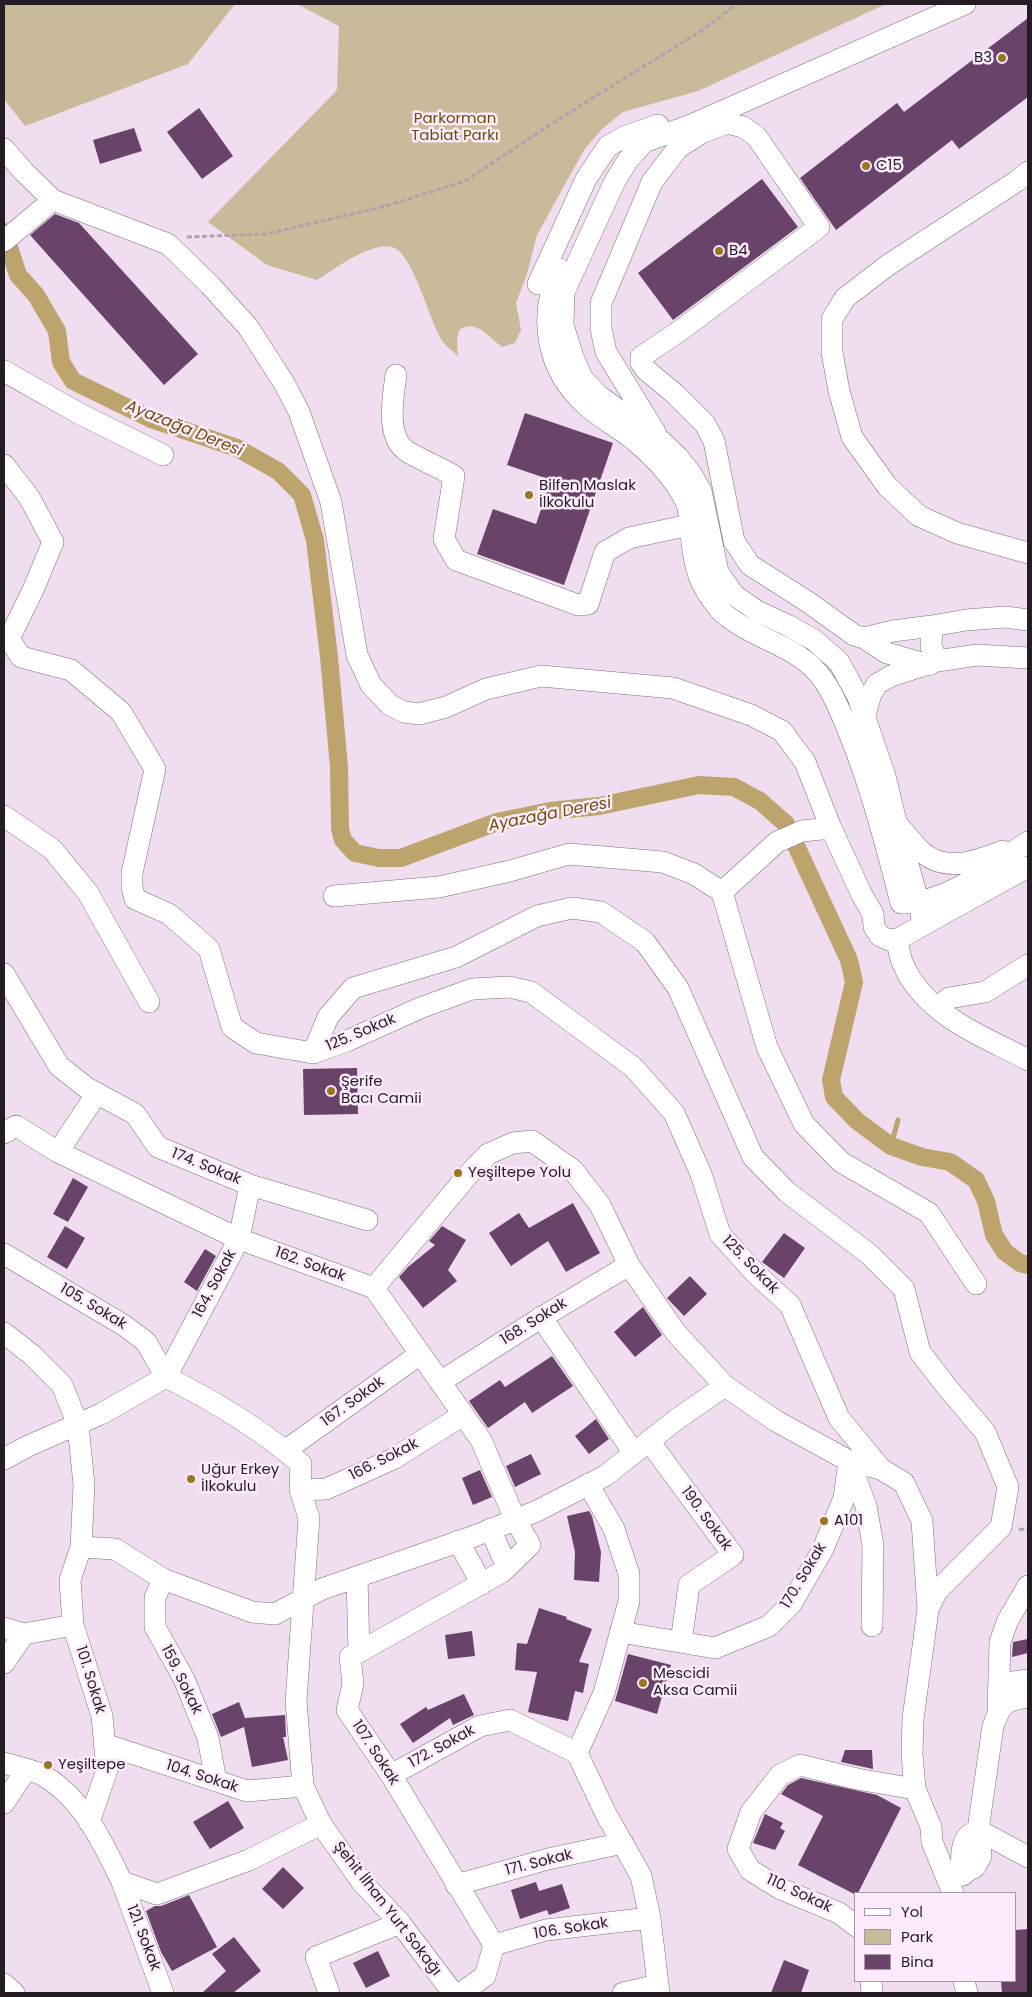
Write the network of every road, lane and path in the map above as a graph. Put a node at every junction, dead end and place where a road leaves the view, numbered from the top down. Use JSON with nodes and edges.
{"nodes":[{"id":1,"x":737,"y":4,"type":"edge"},
{"id":2,"x":929,"y":4,"type":"edge"},
{"id":3,"x":965,"y":4,"type":"edge"},
{"id":4,"x":4,"y":148,"type":"edge"},
{"id":5,"x":1028,"y":172,"type":"edge"},
{"id":6,"x":53,"y":200,"type":"junction"},
{"id":7,"x":11,"y":236,"type":"edge"},
{"id":8,"x":168,"y":244,"type":"junction"},
{"id":9,"x":4,"y":371,"type":"edge"},
{"id":10,"x":396,"y":374,"type":"dead end"},
{"id":11,"x":659,"y":439,"type":"junction"},
{"id":12,"x":163,"y":455,"type":"dead end"},
{"id":13,"x":4,"y":465,"type":"edge"},
{"id":14,"x":699,"y":523,"type":"junction"},
{"id":15,"x":1028,"y":553,"type":"edge"},
{"id":16,"x":1028,"y":620,"type":"edge"},
{"id":17,"x":932,"y":626,"type":"junction"},
{"id":18,"x":864,"y":638,"type":"junction"},
{"id":19,"x":1028,"y":658,"type":"edge"},
{"id":20,"x":933,"y":663,"type":"junction"},
{"id":21,"x":864,"y":718,"type":"junction"},
{"id":22,"x":4,"y":816,"type":"edge"},
{"id":23,"x":896,"y":822,"type":"junction"},
{"id":24,"x":831,"y":828,"type":"junction"},
{"id":25,"x":1028,"y":842,"type":"edge"},
{"id":26,"x":1028,"y":867,"type":"edge"},
{"id":27,"x":722,"y":892,"type":"junction"},
{"id":28,"x":334,"y":896,"type":"dead end"},
{"id":29,"x":909,"y":903,"type":"junction"},
{"id":30,"x":873,"y":914,"type":"junction"},
{"id":31,"x":920,"y":926,"type":"junction"},
{"id":32,"x":898,"y":940,"type":"junction"},
{"id":33,"x":1028,"y":965,"type":"edge"},
{"id":34,"x":4,"y":974,"type":"edge"},
{"id":35,"x":149,"y":1002,"type":"dead end"},
{"id":36,"x":937,"y":1008,"type":"junction"},
{"id":37,"x":313,"y":1053,"type":"junction"},
{"id":38,"x":1028,"y":1060,"type":"edge"},
{"id":39,"x":97,"y":1093,"type":"junction"},
{"id":40,"x":4,"y":1133,"type":"edge"},
{"id":41,"x":58,"y":1152,"type":"junction"},
{"id":42,"x":250,"y":1185,"type":"junction"},
{"id":43,"x":367,"y":1220,"type":"dead end"},
{"id":44,"x":239,"y":1239,"type":"junction"},
{"id":45,"x":4,"y":1254,"type":"edge"},
{"id":46,"x":629,"y":1265,"type":"junction"},
{"id":47,"x":976,"y":1284,"type":"dead end"},
{"id":48,"x":374,"y":1288,"type":"junction"},
{"id":49,"x":541,"y":1317,"type":"junction"},
{"id":50,"x":4,"y":1333,"type":"edge"},
{"id":51,"x":420,"y":1354,"type":"junction"},
{"id":52,"x":166,"y":1377,"type":"junction"},
{"id":53,"x":440,"y":1382,"type":"junction"},
{"id":54,"x":726,"y":1386,"type":"junction"},
{"id":55,"x":463,"y":1415,"type":"junction"},
{"id":56,"x":78,"y":1425,"type":"junction"},
{"id":57,"x":641,"y":1447,"type":"junction"},
{"id":58,"x":286,"y":1450,"type":"junction"},
{"id":59,"x":4,"y":1459,"type":"edge"},
{"id":60,"x":849,"y":1461,"type":"junction"},
{"id":61,"x":881,"y":1469,"type":"junction"},
{"id":62,"x":588,"y":1484,"type":"junction"},
{"id":63,"x":300,"y":1490,"type":"junction"},
{"id":64,"x":515,"y":1519,"type":"junction"},
{"id":65,"x":490,"y":1529,"type":"junction"},
{"id":66,"x":458,"y":1541,"type":"junction"},
{"id":67,"x":81,"y":1546,"type":"junction"},
{"id":68,"x":507,"y":1567,"type":"junction"},
{"id":69,"x":357,"y":1577,"type":"junction"},
{"id":70,"x":163,"y":1579,"type":"junction"},
{"id":71,"x":482,"y":1584,"type":"junction"},
{"id":72,"x":1028,"y":1586,"type":"edge"},
{"id":73,"x":303,"y":1599,"type":"junction"},
{"id":74,"x":928,"y":1609,"type":"junction"},
{"id":75,"x":73,"y":1625,"type":"junction"},
{"id":76,"x":872,"y":1626,"type":"dead end"},
{"id":77,"x":4,"y":1628,"type":"edge"},
{"id":78,"x":620,"y":1632,"type":"junction"},
{"id":79,"x":24,"y":1634,"type":"junction"},
{"id":80,"x":681,"y":1642,"type":"junction"},
{"id":81,"x":359,"y":1652,"type":"junction"},
{"id":82,"x":4,"y":1663,"type":"edge"},
{"id":83,"x":1028,"y":1680,"type":"edge"},
{"id":84,"x":999,"y":1684,"type":"junction"},
{"id":85,"x":1028,"y":1697,"type":"edge"},
{"id":86,"x":998,"y":1710,"type":"junction"},
{"id":87,"x":104,"y":1744,"type":"junction"},
{"id":88,"x":577,"y":1753,"type":"junction"},
{"id":89,"x":4,"y":1763,"type":"edge"},
{"id":90,"x":26,"y":1770,"type":"junction"},
{"id":91,"x":390,"y":1775,"type":"junction"},
{"id":92,"x":216,"y":1781,"type":"junction"},
{"id":93,"x":302,"y":1786,"type":"junction"},
{"id":94,"x":915,"y":1789,"type":"junction"},
{"id":95,"x":4,"y":1803,"type":"edge"},
{"id":96,"x":88,"y":1822,"type":"junction"},
{"id":97,"x":321,"y":1824,"type":"junction"},
{"id":98,"x":978,"y":1830,"type":"junction"},
{"id":99,"x":623,"y":1844,"type":"junction"},
{"id":100,"x":1028,"y":1858,"type":"edge"},
{"id":101,"x":122,"y":1882,"type":"junction"},
{"id":102,"x":456,"y":1885,"type":"junction"},
{"id":103,"x":958,"y":1886,"type":"edge"},
{"id":104,"x":650,"y":1918,"type":"junction"},
{"id":105,"x":400,"y":1923,"type":"junction"},
{"id":106,"x":854,"y":1924,"type":"edge"},
{"id":107,"x":494,"y":1945,"type":"junction"},
{"id":108,"x":4,"y":1984,"type":"edge"},
{"id":109,"x":659,"y":1989,"type":"edge"},
{"id":110,"x":14,"y":1993,"type":"edge"},
{"id":111,"x":164,"y":1993,"type":"edge"},
{"id":112,"x":330,"y":1993,"type":"edge"},
{"id":113,"x":453,"y":1993,"type":"edge"},
{"id":114,"x":461,"y":1993,"type":"edge"},
{"id":115,"x":623,"y":1993,"type":"edge"}],
"edges":[{"from":1,"to":8,"type":"path"},
{"from":2,"to":14,"type":"street"},
{"from":3,"to":11,"type":"street"},
{"from":4,"to":6,"type":"street"},
{"from":5,"to":15,"type":"street"},
{"from":6,"to":7,"type":"street"},
{"from":6,"to":8,"type":"street"},
{"from":8,"to":24,"type":"street"},
{"from":9,"to":12,"type":"street"},
{"from":10,"to":14,"type":"street"},
{"from":11,"to":14,"type":"street"},
{"from":11,"to":18,"type":"street"},
{"from":13,"to":37,"type":"street","name":"125. Sokak"},
{"from":14,"to":21,"type":"street"},
{"from":14,"to":29,"type":"street"},
{"from":16,"to":17,"type":"street"},
{"from":17,"to":18,"type":"street"},
{"from":17,"to":20,"type":"street"},
{"from":18,"to":20,"type":"street"},
{"from":19,"to":20,"type":"street"},
{"from":20,"to":21,"type":"street"},
{"from":21,"to":23,"type":"street"},
{"from":22,"to":35,"type":"street"},
{"from":23,"to":25,"type":"street"},
{"from":23,"to":29,"type":"street"},
{"from":24,"to":27,"type":"street"},
{"from":24,"to":30,"type":"street"},
{"from":25,"to":29,"type":"street"},
{"from":26,"to":31,"type":"street"},
{"from":27,"to":28,"type":"street"},
{"from":27,"to":47,"type":"street"},
{"from":29,"to":30,"type":"street"},
{"from":29,"to":31,"type":"street"},
{"from":30,"to":32,"type":"street"},
{"from":31,"to":32,"type":"street"},
{"from":32,"to":36,"type":"street"},
{"from":33,"to":36,"type":"street"},
{"from":34,"to":39,"type":"street","name":"174. Sokak"},
{"from":36,"to":38,"type":"street"},
{"from":37,"to":61,"type":"street","name":"125. Sokak"},
{"from":37,"to":74,"type":"street"},
{"from":39,"to":41,"type":"street"},
{"from":39,"to":42,"type":"street","name":"174. Sokak"},
{"from":40,"to":41,"type":"street","name":"162. Sokak"},
{"from":41,"to":44,"type":"street","name":"162. Sokak"},
{"from":42,"to":43,"type":"street","name":"174. Sokak"},
{"from":42,"to":44,"type":"street","name":"164. Sokak"},
{"from":44,"to":48,"type":"street","name":"162. Sokak"},
{"from":44,"to":52,"type":"street","name":"164. Sokak"},
{"from":45,"to":52,"type":"street","name":"105. Sokak"},
{"from":46,"to":48,"type":"street"},
{"from":46,"to":49,"type":"street","name":"168. Sokak"},
{"from":46,"to":54,"type":"street"},
{"from":48,"to":51,"type":"street"},
{"from":49,"to":53,"type":"street","name":"168. Sokak"},
{"from":49,"to":57,"type":"street"},
{"from":50,"to":56,"type":"street","name":"101. Sokak"},
{"from":51,"to":53,"type":"street"},
{"from":51,"to":58,"type":"street","name":"167. Sokak"},
{"from":52,"to":56,"type":"street"},
{"from":52,"to":58,"type":"street"},
{"from":53,"to":55,"type":"street"},
{"from":54,"to":57,"type":"street"},
{"from":54,"to":60,"type":"street"},
{"from":55,"to":63,"type":"street","name":"166. Sokak"},
{"from":55,"to":64,"type":"street"},
{"from":56,"to":59,"type":"street"},
{"from":56,"to":67,"type":"street","name":"101. Sokak"},
{"from":57,"to":62,"type":"street"},
{"from":57,"to":80,"type":"street","name":"190. Sokak"},
{"from":58,"to":63,"type":"street"},
{"from":60,"to":61,"type":"street"},
{"from":60,"to":76,"type":"street"},
{"from":60,"to":80,"type":"street","name":"170. Sokak"},
{"from":61,"to":74,"type":"street"},
{"from":62,"to":64,"type":"street"},
{"from":62,"to":78,"type":"street"},
{"from":63,"to":73,"type":"street"},
{"from":64,"to":65,"type":"street"},
{"from":64,"to":68,"type":"street"},
{"from":65,"to":66,"type":"street"},
{"from":65,"to":68,"type":"street"},
{"from":66,"to":69,"type":"street"},
{"from":66,"to":71,"type":"street"},
{"from":67,"to":70,"type":"street"},
{"from":67,"to":75,"type":"street","name":"101. Sokak"},
{"from":68,"to":71,"type":"street"},
{"from":69,"to":73,"type":"street"},
{"from":69,"to":81,"type":"street"},
{"from":70,"to":73,"type":"street"},
{"from":70,"to":92,"type":"street","name":"159. Sokak"},
{"from":71,"to":81,"type":"street"},
{"from":72,"to":84,"type":"street"},
{"from":73,"to":93,"type":"street"},
{"from":74,"to":94,"type":"street"},
{"from":75,"to":79,"type":"street"},
{"from":75,"to":87,"type":"street","name":"101. Sokak"},
{"from":77,"to":79,"type":"street"},
{"from":78,"to":80,"type":"street","name":"170. Sokak"},
{"from":78,"to":88,"type":"street"},
{"from":79,"to":82,"type":"street"},
{"from":81,"to":91,"type":"street","name":"107. Sokak"},
{"from":83,"to":84,"type":"street"},
{"from":84,"to":86,"type":"street"},
{"from":85,"to":86,"type":"street"},
{"from":86,"to":98,"type":"street"},
{"from":87,"to":92,"type":"street","name":"104. Sokak"},
{"from":87,"to":96,"type":"street","name":"101. Sokak"},
{"from":88,"to":91,"type":"street","name":"172. Sokak"},
{"from":88,"to":99,"type":"street"},
{"from":89,"to":90,"type":"street"},
{"from":90,"to":95,"type":"street"},
{"from":90,"to":96,"type":"street"},
{"from":91,"to":102,"type":"street","name":"107. Sokak"},
{"from":92,"to":93,"type":"street","name":"104. Sokak"},
{"from":93,"to":97,"type":"street","name":"Şehit İlhan Yurt Sokağı"},
{"from":94,"to":103,"type":"street"},
{"from":94,"to":106,"type":"street","name":"110. Sokak"},
{"from":96,"to":101,"type":"street"},
{"from":97,"to":101,"type":"street"},
{"from":97,"to":105,"type":"street","name":"Şehit İlhan Yurt Sokağı"},
{"from":98,"to":100,"type":"street"},
{"from":98,"to":103,"type":"street"},
{"from":99,"to":102,"type":"street","name":"171. Sokak"},
{"from":99,"to":104,"type":"street"},
{"from":101,"to":111,"type":"street","name":"121. Sokak"},
{"from":102,"to":107,"type":"street","name":"107. Sokak"},
{"from":104,"to":107,"type":"street","name":"106. Sokak"},
{"from":104,"to":109,"type":"street"},
{"from":105,"to":112,"type":"street"},
{"from":105,"to":113,"type":"street","name":"Şehit İlhan Yurt Sokağı"},
{"from":107,"to":114,"type":"street"},
{"from":108,"to":110,"type":"street"},
{"from":109,"to":115,"type":"street"}]}
